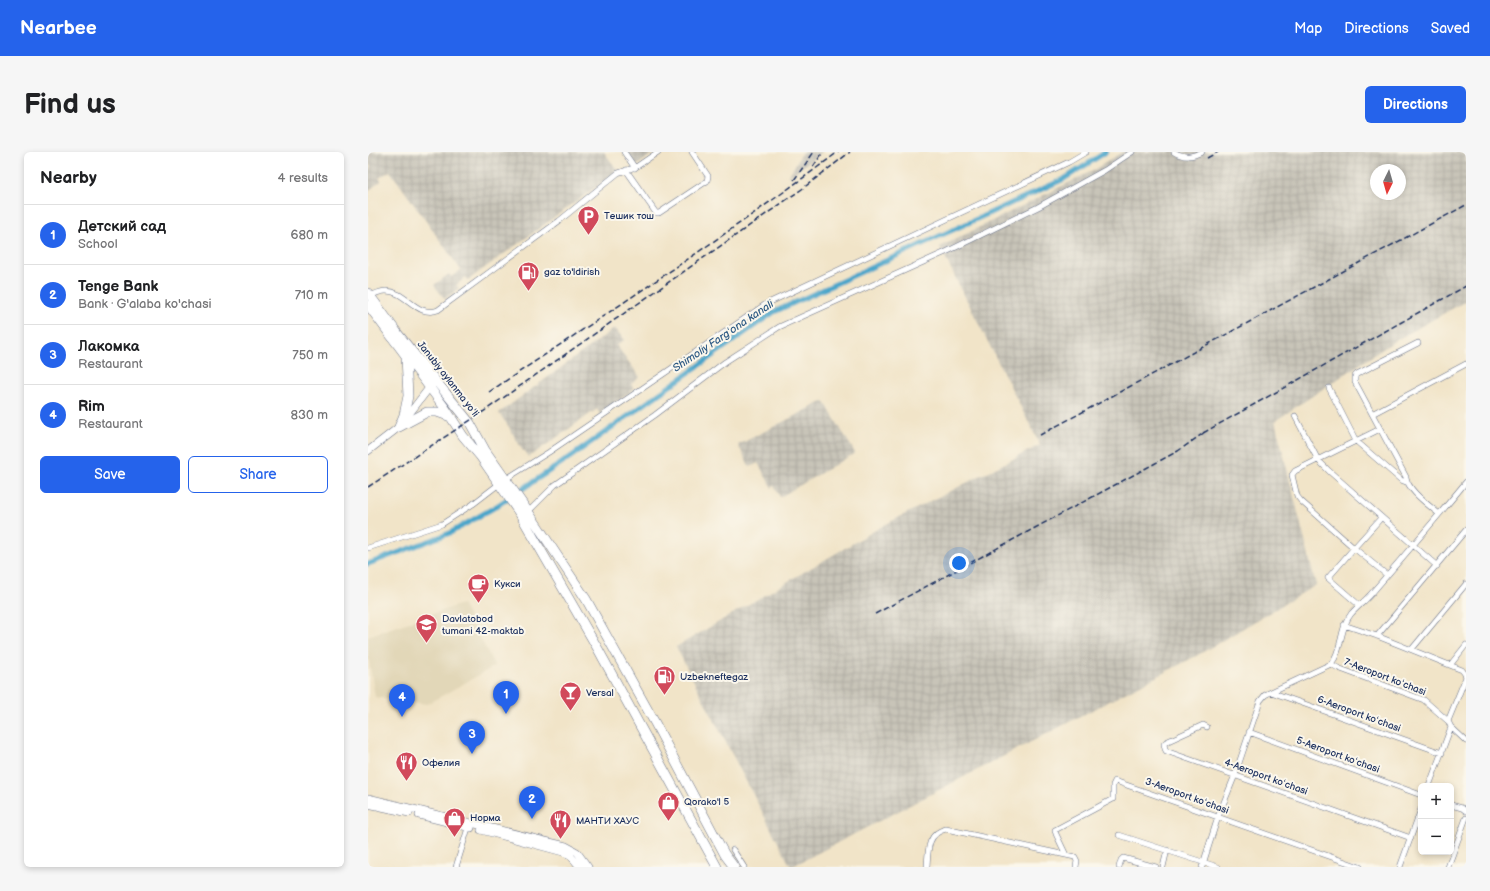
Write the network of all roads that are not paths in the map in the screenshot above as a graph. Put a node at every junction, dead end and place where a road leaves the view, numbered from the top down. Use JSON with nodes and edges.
{"nodes":[{"id":1,"x":624,"y":152,"type":"edge"},
{"id":2,"x":658,"y":152,"type":"edge"},
{"id":3,"x":692,"y":152,"type":"edge"},
{"id":4,"x":1086,"y":152,"type":"edge"},
{"id":5,"x":1132,"y":152,"type":"edge"},
{"id":6,"x":1174,"y":152,"type":"edge"},
{"id":7,"x":1202,"y":152,"type":"edge"},
{"id":8,"x":635,"y":168,"type":"junction"},
{"id":9,"x":626,"y":170,"type":"junction"},
{"id":10,"x":369,"y":294,"type":"edge"},
{"id":11,"x":368,"y":305,"type":"edge"},
{"id":12,"x":1418,"y":343,"type":"dead end"},
{"id":13,"x":406,"y":357,"type":"junction"},
{"id":14,"x":1466,"y":364,"type":"edge"},
{"id":15,"x":432,"y":385,"type":"junction"},
{"id":16,"x":1329,"y":388,"type":"dead end"},
{"id":17,"x":1372,"y":414,"type":"junction"},
{"id":18,"x":1295,"y":416,"type":"dead end"},
{"id":19,"x":450,"y":417,"type":"junction"},
{"id":20,"x":399,"y":427,"type":"junction"},
{"id":21,"x":1380,"y":429,"type":"junction"},
{"id":22,"x":1356,"y":441,"type":"junction"},
{"id":23,"x":368,"y":451,"type":"edge"},
{"id":24,"x":1318,"y":460,"type":"junction"},
{"id":25,"x":1406,"y":482,"type":"junction"},
{"id":26,"x":1466,"y":482,"type":"edge"},
{"id":27,"x":503,"y":483,"type":"junction"},
{"id":28,"x":525,"y":512,"type":"junction"},
{"id":29,"x":1439,"y":514,"type":"junction"},
{"id":30,"x":1381,"y":518,"type":"junction"},
{"id":31,"x":1466,"y":530,"type":"edge"},
{"id":32,"x":1412,"y":545,"type":"junction"},
{"id":33,"x":368,"y":548,"type":"edge"},
{"id":34,"x":1354,"y":548,"type":"junction"},
{"id":35,"x":1437,"y":566,"type":"junction"},
{"id":36,"x":1386,"y":575,"type":"junction"},
{"id":37,"x":1466,"y":584,"type":"edge"},
{"id":38,"x":1360,"y":605,"type":"junction"},
{"id":39,"x":1344,"y":625,"type":"junction"},
{"id":40,"x":1377,"y":636,"type":"junction"},
{"id":41,"x":1466,"y":645,"type":"edge"},
{"id":42,"x":1412,"y":649,"type":"junction"},
{"id":43,"x":1330,"y":664,"type":"junction"},
{"id":44,"x":1452,"y":664,"type":"junction"},
{"id":45,"x":1464,"y":690,"type":"edge"},
{"id":46,"x":1271,"y":692,"type":"junction"},
{"id":47,"x":1448,"y":721,"type":"junction"},
{"id":48,"x":1207,"y":727,"type":"dead end"},
{"id":49,"x":1451,"y":727,"type":"junction"},
{"id":50,"x":1249,"y":732,"type":"junction"},
{"id":51,"x":1466,"y":741,"type":"edge"},
{"id":52,"x":1442,"y":753,"type":"junction"},
{"id":53,"x":1235,"y":775,"type":"junction"},
{"id":54,"x":1430,"y":783,"type":"edge"},
{"id":55,"x":1418,"y":794,"type":"edge"},
{"id":56,"x":368,"y":798,"type":"edge"},
{"id":57,"x":368,"y":804,"type":"edge"},
{"id":58,"x":1454,"y":806,"type":"edge"},
{"id":59,"x":1466,"y":811,"type":"edge"},
{"id":60,"x":1218,"y":817,"type":"junction"},
{"id":61,"x":1418,"y":818,"type":"edge"},
{"id":62,"x":1466,"y":818,"type":"edge"},
{"id":63,"x":468,"y":828,"type":"junction"},
{"id":64,"x":1120,"y":834,"type":"dead end"},
{"id":65,"x":1411,"y":838,"type":"junction"},
{"id":66,"x":708,"y":849,"type":"junction"},
{"id":67,"x":733,"y":850,"type":"dead end"},
{"id":68,"x":1167,"y":850,"type":"junction"},
{"id":69,"x":1066,"y":855,"type":"junction"},
{"id":70,"x":1202,"y":864,"type":"edge"},
{"id":71,"x":456,"y":867,"type":"edge"},
{"id":72,"x":580,"y":867,"type":"edge"},
{"id":73,"x":588,"y":867,"type":"edge"},
{"id":74,"x":712,"y":867,"type":"edge"},
{"id":75,"x":717,"y":867,"type":"edge"},
{"id":76,"x":734,"y":867,"type":"edge"},
{"id":77,"x":744,"y":867,"type":"edge"},
{"id":78,"x":927,"y":867,"type":"edge"},
{"id":79,"x":1076,"y":867,"type":"edge"},
{"id":80,"x":1119,"y":867,"type":"edge"},
{"id":81,"x":1156,"y":867,"type":"edge"},
{"id":82,"x":1163,"y":867,"type":"edge"},
{"id":83,"x":1218,"y":867,"type":"edge"},
{"id":84,"x":1360,"y":867,"type":"edge"},
{"id":85,"x":1400,"y":867,"type":"edge"},
{"id":86,"x":1448,"y":867,"type":"edge"}],
"edges":[{"from":1,"to":8,"type":"street"},
{"from":2,"to":8,"type":"street"},
{"from":3,"to":9,"type":"street"},
{"from":4,"to":27,"type":"street"},
{"from":5,"to":28,"type":"street"},
{"from":6,"to":7,"type":"street"},
{"from":8,"to":9,"type":"street"},
{"from":9,"to":10,"type":"street"},
{"from":10,"to":15,"type":"highway","name":"Janubiy aylanma yoʻli"},
{"from":11,"to":13,"type":"highway","name":"Janubiy aylanma yoʻli"},
{"from":12,"to":17,"type":"street"},
{"from":13,"to":15,"type":"highway","name":"Janubiy aylanma yoʻli"},
{"from":13,"to":20,"type":"highway"},
{"from":14,"to":17,"type":"street"},
{"from":15,"to":19,"type":"highway","name":"Janubiy aylanma yoʻli"},
{"from":15,"to":20,"type":"main road"},
{"from":15,"to":27,"type":"highway","name":"Janubiy aylanma yoʻli"},
{"from":16,"to":22,"type":"street"},
{"from":17,"to":21,"type":"street"},
{"from":18,"to":24,"type":"street"},
{"from":19,"to":20,"type":"highway"},
{"from":19,"to":27,"type":"highway","name":"Janubiy aylanma yoʻli"},
{"from":20,"to":23,"type":"main road"},
{"from":21,"to":22,"type":"street"},
{"from":21,"to":25,"type":"street"},
{"from":22,"to":24,"type":"street"},
{"from":22,"to":25,"type":"street"},
{"from":24,"to":30,"type":"street"},
{"from":24,"to":34,"type":"street"},
{"from":25,"to":29,"type":"street"},
{"from":26,"to":29,"type":"street"},
{"from":27,"to":28,"type":"highway"},
{"from":27,"to":33,"type":"street"},
{"from":28,"to":66,"type":"highway"},
{"from":28,"to":76,"type":"highway"},
{"from":29,"to":32,"type":"street"},
{"from":30,"to":32,"type":"street"},
{"from":30,"to":34,"type":"street"},
{"from":31,"to":35,"type":"street"},
{"from":32,"to":35,"type":"street"},
{"from":32,"to":36,"type":"street"},
{"from":34,"to":36,"type":"street"},
{"from":34,"to":38,"type":"street"},
{"from":35,"to":40,"type":"street"},
{"from":36,"to":38,"type":"street"},
{"from":37,"to":42,"type":"street"},
{"from":38,"to":39,"type":"street"},
{"from":39,"to":40,"type":"street"},
{"from":39,"to":43,"type":"street"},
{"from":40,"to":42,"type":"street"},
{"from":41,"to":44,"type":"street"},
{"from":42,"to":44,"type":"street"},
{"from":43,"to":46,"type":"street"},
{"from":43,"to":47,"type":"street","name":"7-Aeroport koʻchasi"},
{"from":44,"to":45,"type":"street"},
{"from":45,"to":47,"type":"street"},
{"from":46,"to":50,"type":"street"},
{"from":46,"to":52,"type":"street","name":"6-Aeroport koʻchasi"},
{"from":47,"to":49,"type":"street","name":"7-Aeroport koʻchasi"},
{"from":48,"to":53,"type":"street","name":"4-Aeroport koʻchasi"},
{"from":49,"to":51,"type":"street","name":"7-Aeroport koʻchasi"},
{"from":49,"to":52,"type":"street"},
{"from":50,"to":53,"type":"street"},
{"from":50,"to":55,"type":"street","name":"5-Aeroport koʻchasi"},
{"from":52,"to":54,"type":"street"},
{"from":53,"to":60,"type":"street"},
{"from":53,"to":65,"type":"street","name":"4-Aeroport koʻchasi"},
{"from":56,"to":73,"type":"main road"},
{"from":57,"to":63,"type":"main road"},
{"from":58,"to":59,"type":"street"},
{"from":60,"to":69,"type":"street","name":"3-Aeroport koʻchasi"},
{"from":60,"to":70,"type":"street"},
{"from":60,"to":84,"type":"street","name":"3-Aeroport koʻchasi"},
{"from":61,"to":65,"type":"street"},
{"from":62,"to":86,"type":"street"},
{"from":63,"to":71,"type":"street"},
{"from":63,"to":72,"type":"main road"},
{"from":64,"to":68,"type":"street"},
{"from":65,"to":85,"type":"street"},
{"from":66,"to":74,"type":"highway"},
{"from":66,"to":75,"type":"highway"},
{"from":67,"to":77,"type":"street"},
{"from":68,"to":70,"type":"street"},
{"from":68,"to":82,"type":"street"},
{"from":69,"to":78,"type":"street"},
{"from":69,"to":79,"type":"street"},
{"from":70,"to":83,"type":"street"},
{"from":80,"to":81,"type":"street"}]}
